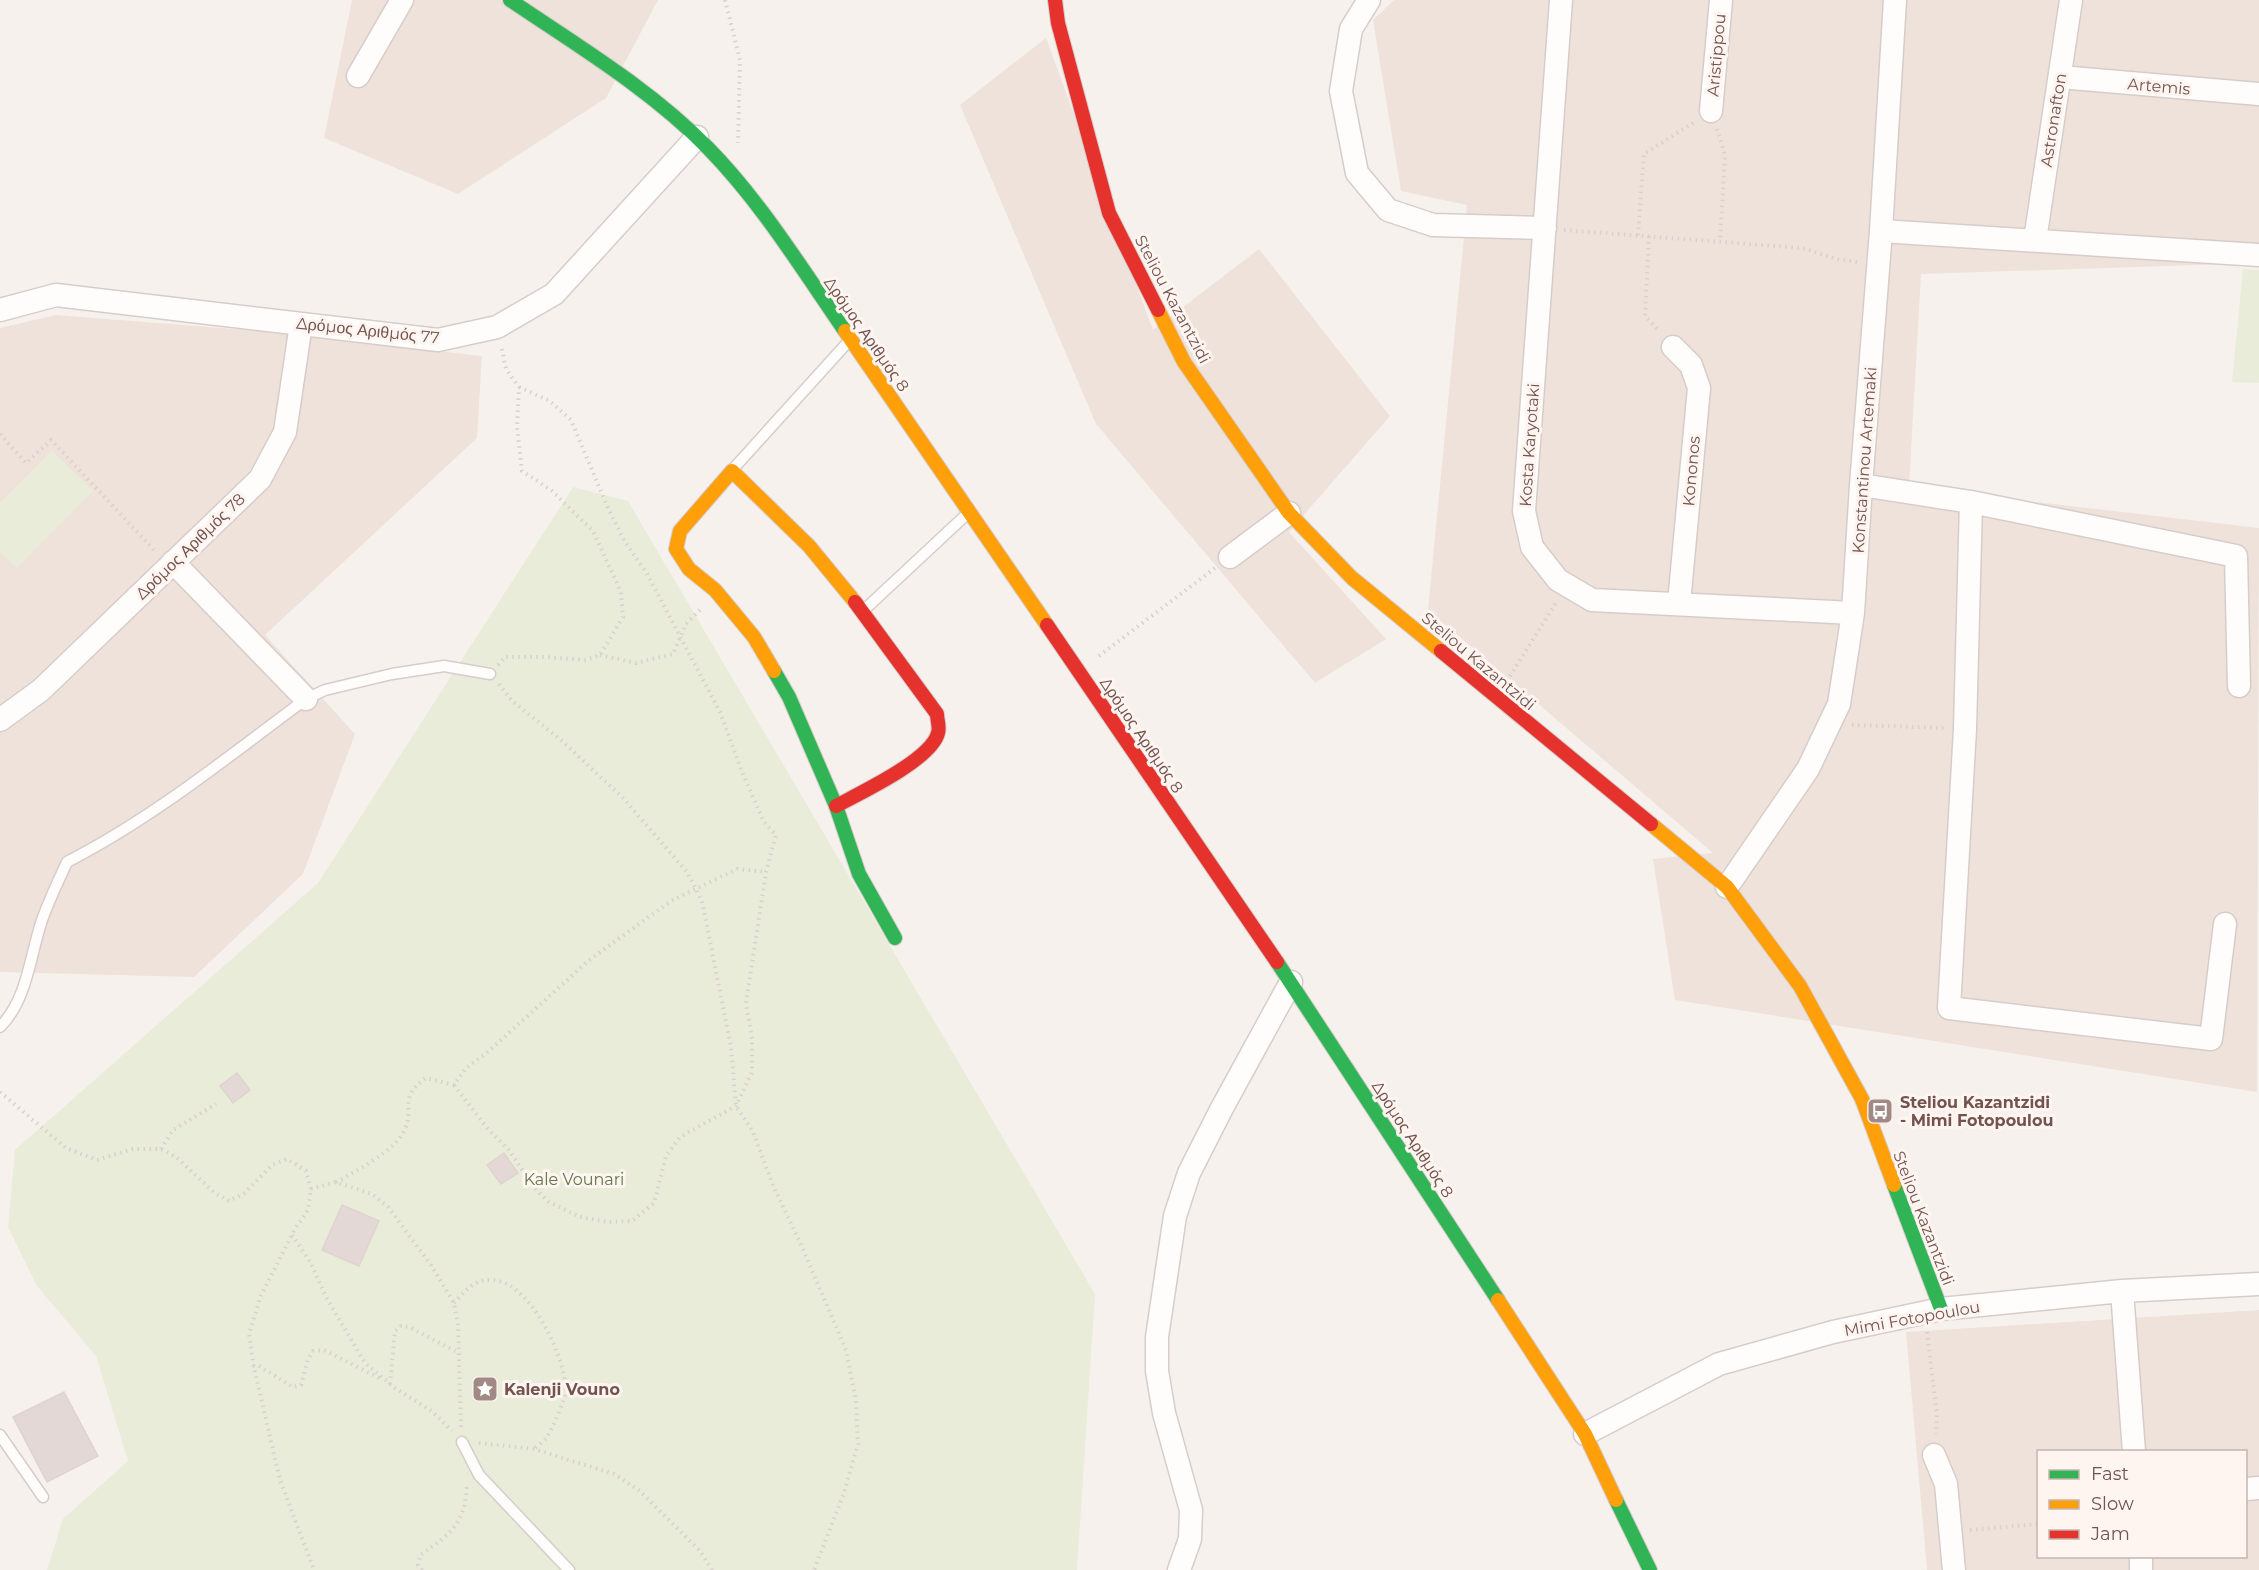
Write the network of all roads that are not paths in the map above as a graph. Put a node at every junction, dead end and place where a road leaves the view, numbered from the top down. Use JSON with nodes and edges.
{"nodes":[{"id":1,"x":402,"y":0,"type":"edge"},
{"id":2,"x":510,"y":0,"type":"edge"},
{"id":3,"x":1055,"y":0,"type":"edge"},
{"id":4,"x":1369,"y":0,"type":"edge"},
{"id":5,"x":1561,"y":0,"type":"edge"},
{"id":6,"x":1721,"y":0,"type":"edge"},
{"id":7,"x":1895,"y":0,"type":"edge"},
{"id":8,"x":2071,"y":0,"type":"edge"},
{"id":9,"x":358,"y":76,"type":"dead end"},
{"id":10,"x":2060,"y":77,"type":"junction"},
{"id":11,"x":2259,"y":94,"type":"edge"},
{"id":12,"x":1711,"y":111,"type":"road end"},
{"id":13,"x":697,"y":137,"type":"junction"},
{"id":14,"x":1545,"y":228,"type":"junction"},
{"id":15,"x":1881,"y":231,"type":"junction"},
{"id":16,"x":2035,"y":240,"type":"junction"},
{"id":17,"x":2259,"y":255,"type":"edge"},
{"id":18,"x":0,"y":310,"type":"edge"},
{"id":19,"x":301,"y":324,"type":"junction"},
{"id":20,"x":851,"y":340,"type":"junction"},
{"id":21,"x":1673,"y":347,"type":"road end"},
{"id":22,"x":732,"y":471,"type":"junction"},
{"id":23,"x":1861,"y":484,"type":"junction"},
{"id":24,"x":1971,"y":502,"type":"junction"},
{"id":25,"x":969,"y":512,"type":"junction"},
{"id":26,"x":1289,"y":513,"type":"junction"},
{"id":27,"x":1230,"y":557,"type":"road end"},
{"id":28,"x":171,"y":564,"type":"junction"},
{"id":29,"x":1679,"y":603,"type":"junction"},
{"id":30,"x":863,"y":611,"type":"junction"},
{"id":31,"x":1853,"y":614,"type":"junction"},
{"id":32,"x":490,"y":674,"type":"road end"},
{"id":33,"x":2239,"y":686,"type":"dead end"},
{"id":34,"x":306,"y":699,"type":"junction"},
{"id":35,"x":0,"y":720,"type":"edge"},
{"id":36,"x":836,"y":806,"type":"junction"},
{"id":37,"x":1727,"y":887,"type":"junction"},
{"id":38,"x":2225,"y":924,"type":"dead end"},
{"id":39,"x":895,"y":938,"type":"dead end"},
{"id":40,"x":1291,"y":982,"type":"junction"},
{"id":41,"x":0,"y":1027,"type":"edge"},
{"id":42,"x":2259,"y":1284,"type":"edge"},
{"id":43,"x":2122,"y":1291,"type":"junction"},
{"id":44,"x":1933,"y":1311,"type":"junction"},
{"id":45,"x":1585,"y":1434,"type":"junction"},
{"id":46,"x":0,"y":1435,"type":"edge"},
{"id":47,"x":462,"y":1442,"type":"road end"},
{"id":48,"x":2134,"y":1450,"type":"edge"},
{"id":49,"x":1935,"y":1455,"type":"road end"},
{"id":50,"x":43,"y":1497,"type":"dead end"},
{"id":51,"x":569,"y":1570,"type":"edge"},
{"id":52,"x":1179,"y":1570,"type":"edge"},
{"id":53,"x":1650,"y":1570,"type":"edge"},
{"id":54,"x":1954,"y":1570,"type":"edge"}],
"edges":[{"from":1,"to":9,"type":"street"},
{"from":2,"to":13,"type":"street","name":"Δρόμος Αριθμός 8"},
{"from":3,"to":26,"type":"street","name":"Steliou Kazantzidi"},
{"from":4,"to":14,"type":"street"},
{"from":5,"to":14,"type":"street","name":"Kosta Karyotaki"},
{"from":6,"to":12,"type":"street","name":"Aristippou"},
{"from":7,"to":15,"type":"street","name":"Konstantinou Artemaki"},
{"from":8,"to":10,"type":"street","name":"Astronafton"},
{"from":10,"to":11,"type":"street","name":"Artemis"},
{"from":10,"to":16,"type":"street","name":"Astronafton"},
{"from":13,"to":19,"type":"street","name":"Δρόμος Αριθμός 77"},
{"from":13,"to":20,"type":"street","name":"Δρόμος Αριθμός 8"},
{"from":14,"to":29,"type":"street","name":"Kosta Karyotaki"},
{"from":15,"to":16,"type":"street"},
{"from":15,"to":23,"type":"street","name":"Konstantinou Artemaki"},
{"from":16,"to":17,"type":"street"},
{"from":18,"to":19,"type":"street","name":"Δρόμος Αριθμός 77"},
{"from":19,"to":28,"type":"street","name":"Δρόμος Αριθμός 78"},
{"from":20,"to":22,"type":"lane"},
{"from":20,"to":25,"type":"street","name":"Δρόμος Αριθμός 8"},
{"from":21,"to":29,"type":"street","name":"Kononos"},
{"from":22,"to":30,"type":"street"},
{"from":22,"to":36,"type":"street"},
{"from":23,"to":24,"type":"street"},
{"from":23,"to":31,"type":"street","name":"Konstantinou Artemaki"},
{"from":24,"to":33,"type":"street"},
{"from":24,"to":38,"type":"street"},
{"from":25,"to":30,"type":"lane"},
{"from":25,"to":40,"type":"street","name":"Δρόμος Αριθμός 8"},
{"from":26,"to":27,"type":"street"},
{"from":26,"to":37,"type":"street","name":"Steliou Kazantzidi"},
{"from":28,"to":34,"type":"street"},
{"from":28,"to":35,"type":"street","name":"Δρόμος Αριθμός 78"},
{"from":29,"to":31,"type":"street","name":"Kosta Karyotaki"},
{"from":30,"to":36,"type":"street"},
{"from":31,"to":37,"type":"street","name":"Konstantinou Artemaki"},
{"from":32,"to":34,"type":"lane"},
{"from":34,"to":41,"type":"lane"},
{"from":36,"to":39,"type":"street"},
{"from":37,"to":44,"type":"street","name":"Steliou Kazantzidi"},
{"from":40,"to":45,"type":"street","name":"Δρόμος Αριθμός 8"},
{"from":40,"to":52,"type":"street"},
{"from":42,"to":43,"type":"street","name":"Mimi Fotopoulou"},
{"from":43,"to":44,"type":"street","name":"Mimi Fotopoulou"},
{"from":43,"to":48,"type":"street"},
{"from":44,"to":45,"type":"street","name":"Mimi Fotopoulou"},
{"from":45,"to":53,"type":"street","name":"Δρόμος Αριθμός 8"},
{"from":46,"to":50,"type":"lane"},
{"from":47,"to":51,"type":"lane"},
{"from":49,"to":54,"type":"street"}]}
